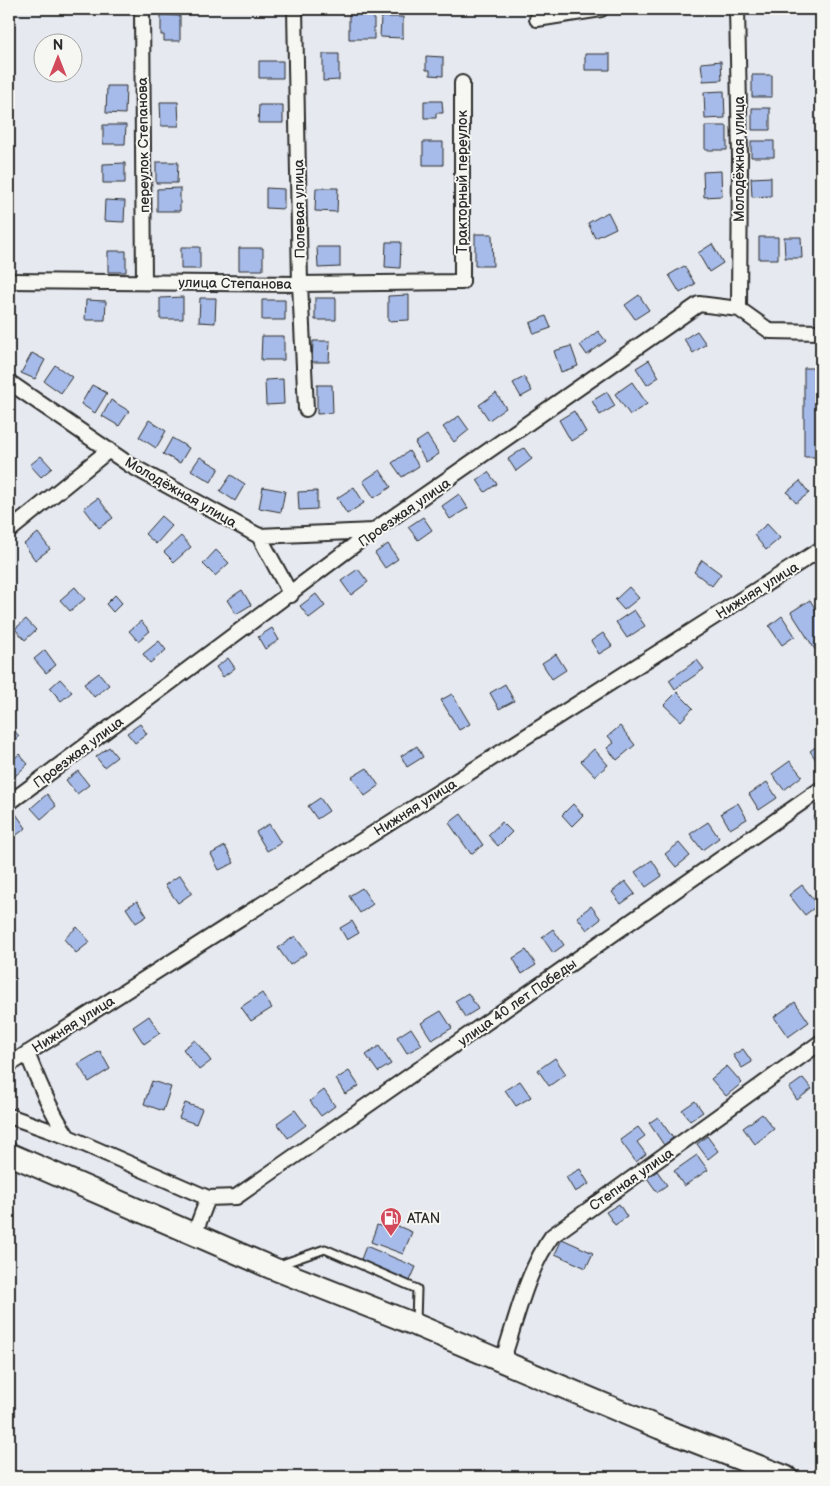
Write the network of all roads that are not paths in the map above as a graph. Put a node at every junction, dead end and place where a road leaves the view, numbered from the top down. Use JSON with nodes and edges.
{"nodes":[{"id":1,"x":142,"y":9,"type":"edge"},
{"id":2,"x":295,"y":9,"type":"edge"},
{"id":3,"x":601,"y":9,"type":"edge"},
{"id":4,"x":738,"y":9,"type":"edge"},
{"id":5,"x":537,"y":19,"type":"dead end"},
{"id":6,"x":462,"y":83,"type":"dead end"},
{"id":7,"x":9,"y":281,"type":"edge"},
{"id":8,"x":144,"y":282,"type":"junction"},
{"id":9,"x":462,"y":282,"type":"joint"},
{"id":10,"x":300,"y":284,"type":"junction"},
{"id":11,"x":739,"y":309,"type":"junction"},
{"id":12,"x":821,"y":332,"type":"edge"},
{"id":13,"x":9,"y":382,"type":"edge"},
{"id":14,"x":306,"y":408,"type":"dead end"},
{"id":15,"x":109,"y":450,"type":"junction"},
{"id":16,"x":9,"y":531,"type":"edge"},
{"id":17,"x":373,"y":531,"type":"junction"},
{"id":18,"x":259,"y":536,"type":"junction"},
{"id":19,"x":821,"y":549,"type":"edge"},
{"id":20,"x":291,"y":595,"type":"junction"},
{"id":21,"x":821,"y":789,"type":"edge"},
{"id":22,"x":9,"y":803,"type":"edge"},
{"id":23,"x":821,"y":1042,"type":"edge"},
{"id":24,"x":28,"y":1053,"type":"junction"},
{"id":25,"x":9,"y":1065,"type":"edge"},
{"id":26,"x":9,"y":1116,"type":"edge"},
{"id":27,"x":68,"y":1137,"type":"junction"},
{"id":28,"x":9,"y":1154,"type":"edge"},
{"id":29,"x":208,"y":1198,"type":"junction"},
{"id":30,"x":194,"y":1235,"type":"junction"},
{"id":31,"x":272,"y":1268,"type":"junction"},
{"id":32,"x":416,"y":1325,"type":"junction"},
{"id":33,"x":502,"y":1362,"type":"junction"},
{"id":34,"x":786,"y":1477,"type":"edge"}],
"edges":[{"from":1,"to":8,"type":"street","name":"переулок Степанова"},
{"from":2,"to":10,"type":"street","name":"Полевая улица"},
{"from":3,"to":5,"type":"street"},
{"from":4,"to":11,"type":"street","name":"Молодёжная улица"},
{"from":6,"to":9,"type":"street","name":"Тракторный переулок"},
{"from":7,"to":8,"type":"street","name":"улица Степанова"},
{"from":8,"to":10,"type":"street","name":"улица Степанова"},
{"from":9,"to":10,"type":"street","name":"улица Степанова"},
{"from":10,"to":14,"type":"street","name":"Полевая улица"},
{"from":11,"to":12,"type":"street","name":"Проезжая улица"},
{"from":11,"to":17,"type":"street","name":"Проезжая улица"},
{"from":13,"to":15,"type":"street","name":"Молодёжная улица"},
{"from":15,"to":16,"type":"street"},
{"from":15,"to":18,"type":"street","name":"Молодёжная улица"},
{"from":17,"to":18,"type":"street"},
{"from":17,"to":20,"type":"street","name":"Проезжая улица"},
{"from":18,"to":20,"type":"street"},
{"from":19,"to":24,"type":"street","name":"Нижняя улица"},
{"from":20,"to":22,"type":"street","name":"Проезжая улица"},
{"from":21,"to":29,"type":"street","name":"улица 40 лет Победы"},
{"from":23,"to":33,"type":"street","name":"Степная улица"},
{"from":24,"to":25,"type":"street","name":"Нижняя улица"},
{"from":24,"to":27,"type":"street"},
{"from":26,"to":27,"type":"street"},
{"from":27,"to":29,"type":"street"},
{"from":28,"to":30,"type":"main road"},
{"from":29,"to":30,"type":"street"},
{"from":30,"to":31,"type":"main road"},
{"from":31,"to":32,"type":"main road"},
{"from":31,"to":32,"type":"lane"},
{"from":32,"to":33,"type":"main road"},
{"from":33,"to":34,"type":"main road"}]}
